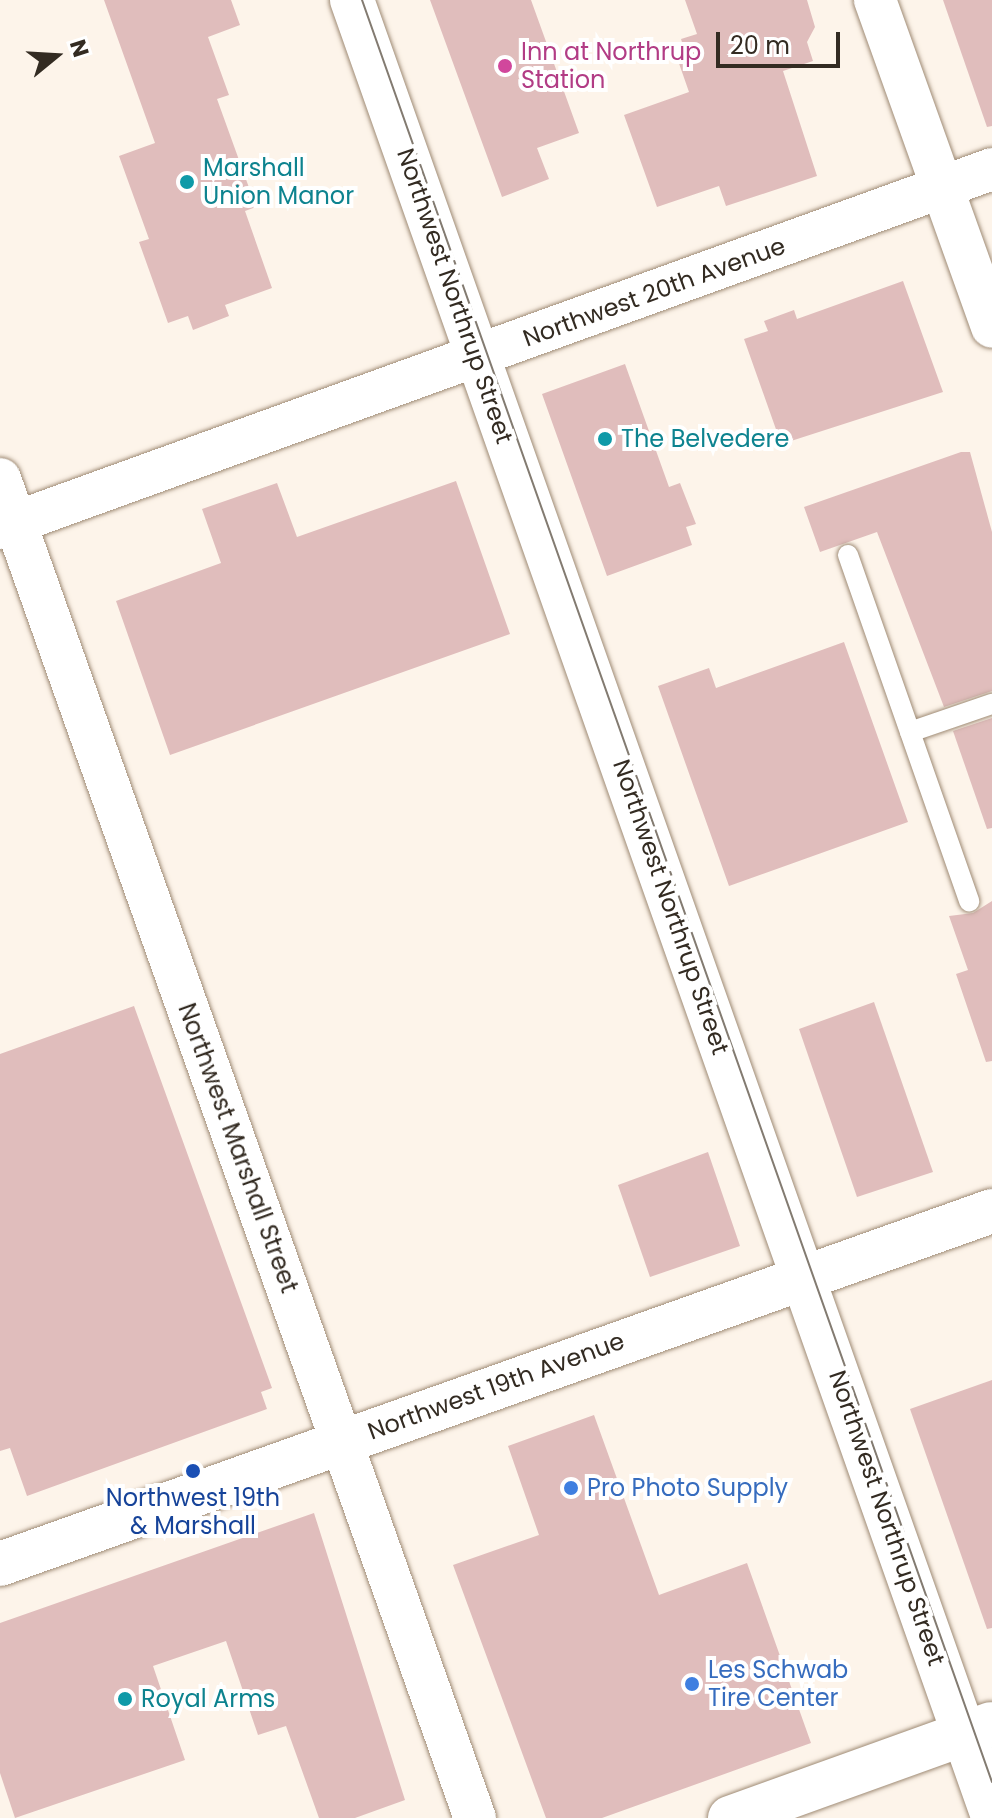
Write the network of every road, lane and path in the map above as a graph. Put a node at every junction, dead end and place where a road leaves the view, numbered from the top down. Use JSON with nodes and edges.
{"nodes":[{"id":1,"x":352,"y":0,"type":"edge"},
{"id":2,"x":875,"y":0,"type":"edge"},
{"id":3,"x":992,"y":169,"type":"edge"},
{"id":4,"x":941,"y":187,"type":"junction"},
{"id":5,"x":992,"y":327,"type":"edge"},
{"id":6,"x":476,"y":358,"type":"junction"},
{"id":7,"x":0,"y":479,"type":"edge"},
{"id":8,"x":8,"y":525,"type":"edge"},
{"id":9,"x":848,"y":555,"type":"dead end"},
{"id":10,"x":992,"y":704,"type":"edge"},
{"id":11,"x":910,"y":732,"type":"junction"},
{"id":12,"x":969,"y":901,"type":"dead end"},
{"id":13,"x":992,"y":1211,"type":"edge"},
{"id":14,"x":803,"y":1277,"type":"junction"},
{"id":15,"x":342,"y":1441,"type":"junction"},
{"id":16,"x":0,"y":1564,"type":"edge"},
{"id":17,"x":978,"y":1728,"type":"edge"},
{"id":18,"x":992,"y":1813,"type":"edge"},
{"id":19,"x":475,"y":1818,"type":"edge"},
{"id":20,"x":730,"y":1818,"type":"edge"}],
"edges":[{"from":1,"to":6,"type":"street","name":"Northwest Northrup Street"},
{"from":2,"to":4,"type":"street"},
{"from":3,"to":4,"type":"street","name":"Northwest 20th Avenue"},
{"from":4,"to":5,"type":"street"},
{"from":4,"to":6,"type":"street","name":"Northwest 20th Avenue"},
{"from":6,"to":8,"type":"street","name":"Northwest 20th Avenue"},
{"from":6,"to":14,"type":"street","name":"Northwest Northrup Street"},
{"from":7,"to":8,"type":"street","name":"Northwest Marshall Street"},
{"from":8,"to":15,"type":"street","name":"Northwest Marshall Street"},
{"from":9,"to":11,"type":"lane"},
{"from":10,"to":11,"type":"lane"},
{"from":11,"to":12,"type":"lane"},
{"from":13,"to":14,"type":"street","name":"Northwest 19th Avenue"},
{"from":14,"to":15,"type":"street","name":"Northwest 19th Avenue"},
{"from":14,"to":17,"type":"street","name":"Northwest Northrup Street"},
{"from":15,"to":16,"type":"street","name":"Northwest 19th Avenue"},
{"from":15,"to":19,"type":"street","name":"Northwest Marshall Street"},
{"from":17,"to":18,"type":"street","name":"Northwest Northrup Street"},
{"from":17,"to":20,"type":"street"}]}
